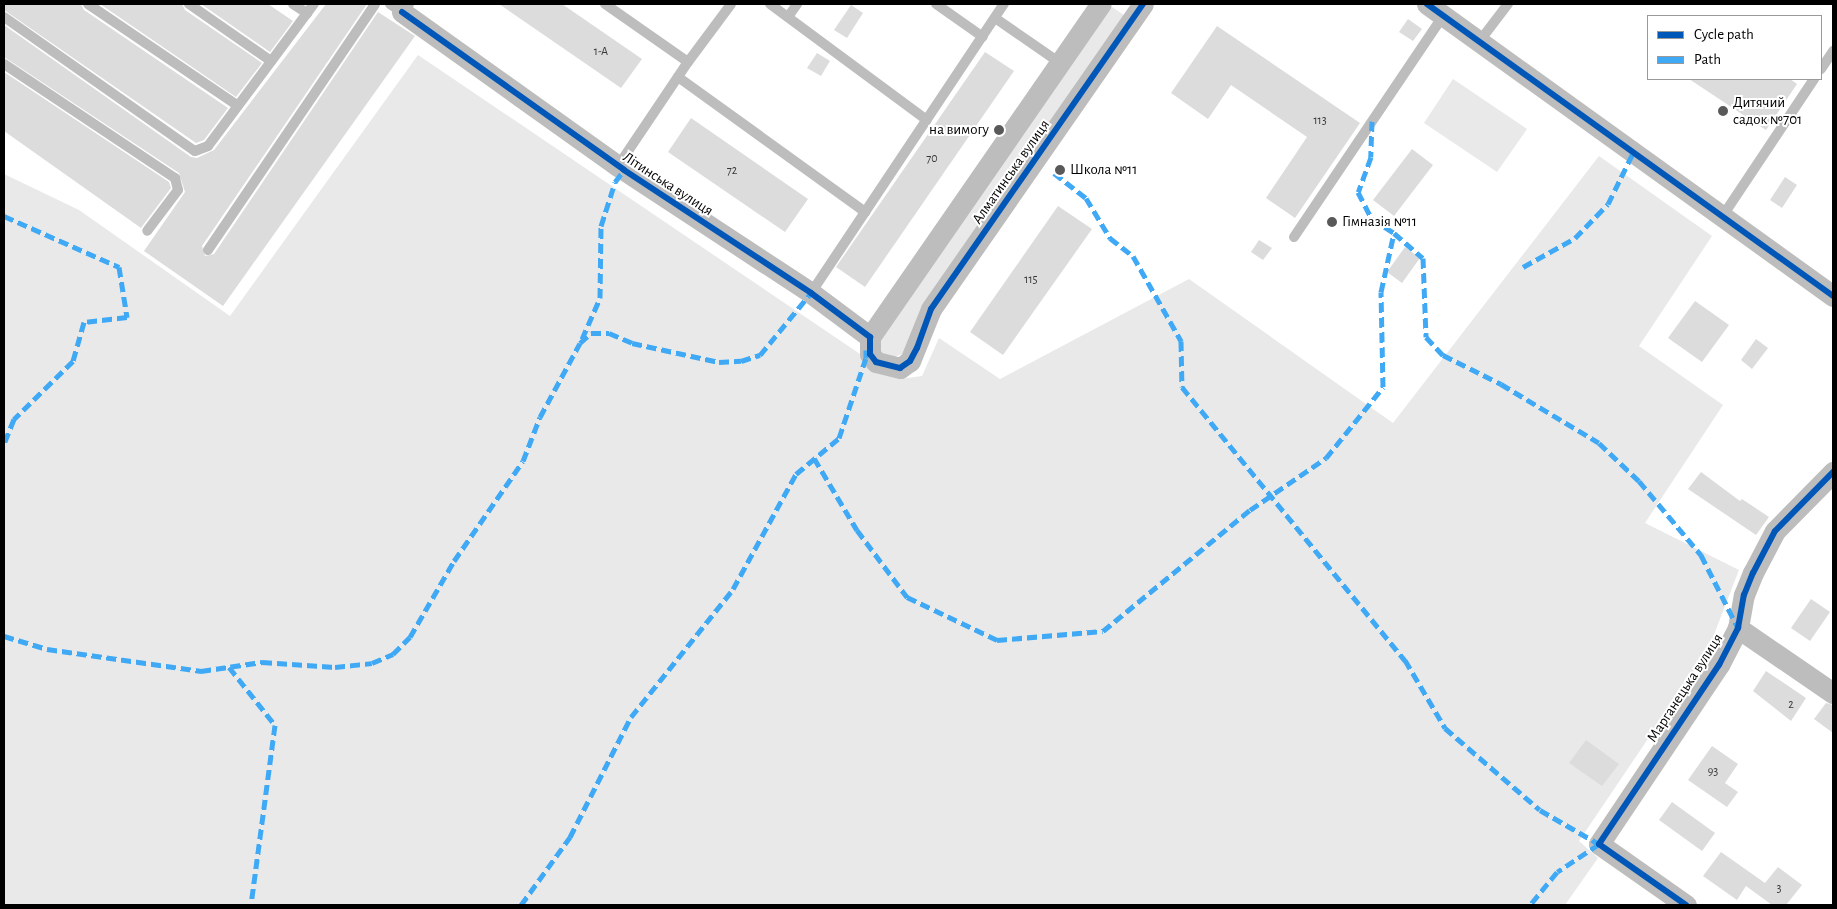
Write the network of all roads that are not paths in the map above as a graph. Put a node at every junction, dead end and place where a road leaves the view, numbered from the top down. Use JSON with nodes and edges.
{"nodes":[{"id":1,"x":88,"y":4,"type":"edge"},
{"id":2,"x":189,"y":4,"type":"edge"},
{"id":3,"x":293,"y":4,"type":"edge"},
{"id":4,"x":314,"y":4,"type":"edge"},
{"id":5,"x":375,"y":4,"type":"edge"},
{"id":6,"x":605,"y":4,"type":"edge"},
{"id":7,"x":731,"y":4,"type":"edge"},
{"id":8,"x":770,"y":4,"type":"edge"},
{"id":9,"x":797,"y":4,"type":"edge"},
{"id":10,"x":936,"y":4,"type":"edge"},
{"id":11,"x":1004,"y":4,"type":"edge"},
{"id":12,"x":1101,"y":4,"type":"edge"},
{"id":13,"x":1143,"y":4,"type":"edge"},
{"id":14,"x":1508,"y":4,"type":"edge"},
{"id":15,"x":400,"y":7,"type":"edge"},
{"id":16,"x":1435,"y":10,"type":"edge"},
{"id":17,"x":307,"y":13,"type":"junction"},
{"id":18,"x":4,"y":17,"type":"edge"},
{"id":19,"x":788,"y":17,"type":"junction"},
{"id":20,"x":995,"y":18,"type":"junction"},
{"id":21,"x":983,"y":36,"type":"junction"},
{"id":22,"x":1479,"y":42,"type":"junction"},
{"id":23,"x":1833,"y":50,"type":"edge"},
{"id":24,"x":271,"y":61,"type":"junction"},
{"id":25,"x":688,"y":62,"type":"junction"},
{"id":26,"x":1060,"y":63,"type":"junction"},
{"id":27,"x":4,"y":64,"type":"edge"},
{"id":28,"x":1822,"y":67,"type":"edge"},
{"id":29,"x":678,"y":77,"type":"junction"},
{"id":30,"x":1813,"y":80,"type":"edge"},
{"id":31,"x":238,"y":106,"type":"junction"},
{"id":32,"x":927,"y":120,"type":"junction"},
{"id":33,"x":618,"y":166,"type":"junction"},
{"id":34,"x":865,"y":212,"type":"junction"},
{"id":35,"x":1722,"y":217,"type":"junction"},
{"id":36,"x":147,"y":231,"type":"dead end"},
{"id":37,"x":1294,"y":237,"type":"dead end"},
{"id":38,"x":208,"y":250,"type":"dead end"},
{"id":39,"x":811,"y":293,"type":"junction"},
{"id":40,"x":1833,"y":296,"type":"edge"},
{"id":41,"x":870,"y":337,"type":"junction"},
{"id":42,"x":1833,"y":472,"type":"edge"},
{"id":43,"x":1738,"y":628,"type":"junction"},
{"id":44,"x":1833,"y":693,"type":"edge"},
{"id":45,"x":1686,"y":905,"type":"edge"}],
"edges":[{"from":1,"to":31,"type":"lane"},
{"from":2,"to":24,"type":"lane"},
{"from":3,"to":17,"type":"lane"},
{"from":4,"to":17,"type":"lane"},
{"from":5,"to":38,"type":"lane"},
{"from":6,"to":25,"type":"lane"},
{"from":7,"to":25,"type":"lane"},
{"from":8,"to":19,"type":"lane"},
{"from":9,"to":19,"type":"lane"},
{"from":10,"to":21,"type":"lane"},
{"from":11,"to":20,"type":"lane"},
{"from":12,"to":26,"type":"street","name":"Алматинська вулиця"},
{"from":13,"to":41,"type":"street","name":"Алматинська вулиця"},
{"from":14,"to":22,"type":"lane"},
{"from":15,"to":33,"type":"street","name":"Літинська вулиця"},
{"from":16,"to":22,"type":"street"},
{"from":16,"to":37,"type":"lane"},
{"from":17,"to":24,"type":"lane"},
{"from":18,"to":31,"type":"lane"},
{"from":19,"to":32,"type":"lane"},
{"from":20,"to":21,"type":"lane"},
{"from":20,"to":26,"type":"lane"},
{"from":21,"to":32,"type":"lane"},
{"from":22,"to":35,"type":"street"},
{"from":23,"to":28,"type":"lane"},
{"from":24,"to":31,"type":"lane"},
{"from":25,"to":29,"type":"lane"},
{"from":26,"to":41,"type":"street","name":"Алматинська вулиця"},
{"from":27,"to":36,"type":"lane"},
{"from":29,"to":33,"type":"lane"},
{"from":29,"to":34,"type":"lane"},
{"from":30,"to":35,"type":"lane"},
{"from":32,"to":34,"type":"lane"},
{"from":33,"to":39,"type":"street","name":"Літинська вулиця"},
{"from":34,"to":39,"type":"lane"},
{"from":35,"to":40,"type":"street"},
{"from":39,"to":41,"type":"street","name":"Літинська вулиця"},
{"from":42,"to":43,"type":"street","name":"Марганецька вулиця"},
{"from":43,"to":44,"type":"street"},
{"from":43,"to":45,"type":"street","name":"Марганецька вулиця"}]}
